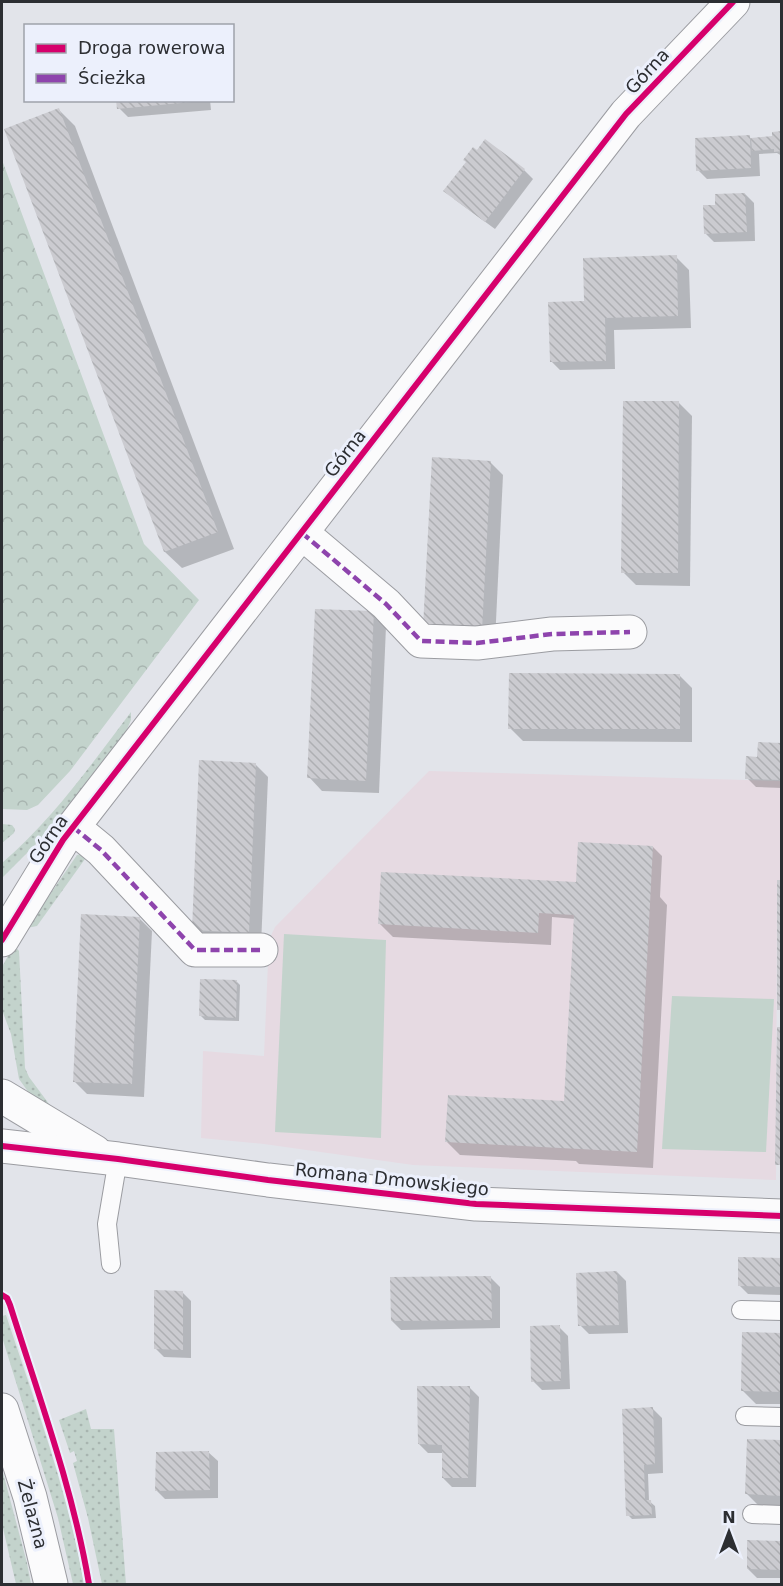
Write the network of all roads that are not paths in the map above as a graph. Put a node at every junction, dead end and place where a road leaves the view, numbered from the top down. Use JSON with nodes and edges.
{"nodes":[{"id":1,"x":733,"y":2,"type":"edge"},
{"id":2,"x":302,"y":533,"type":"junction"},
{"id":3,"x":630,"y":632,"type":"dead end"},
{"id":4,"x":68,"y":834,"type":"junction"},
{"id":5,"x":2,"y":897,"type":"edge"},
{"id":6,"x":2,"y":940,"type":"edge"},
{"id":7,"x":261,"y":950,"type":"dead end"},
{"id":8,"x":2,"y":1096,"type":"edge"},
{"id":9,"x":2,"y":1146,"type":"edge"},
{"id":10,"x":111,"y":1158,"type":"junction"},
{"id":11,"x":782,"y":1216,"type":"edge"},
{"id":12,"x":111,"y":1264,"type":"dead end"},
{"id":13,"x":741,"y":1310,"type":"dead end"},
{"id":14,"x":782,"y":1311,"type":"edge"},
{"id":15,"x":2,"y":1410,"type":"edge"},
{"id":16,"x":745,"y":1416,"type":"dead end"},
{"id":17,"x":782,"y":1417,"type":"edge"},
{"id":18,"x":752,"y":1514,"type":"dead end"},
{"id":19,"x":782,"y":1515,"type":"edge"},
{"id":20,"x":51,"y":1584,"type":"edge"}],
"edges":[{"from":1,"to":2,"type":"street","name":"Górna"},
{"from":2,"to":3,"type":"street"},
{"from":2,"to":4,"type":"street","name":"Górna"},
{"from":4,"to":5,"type":"street","name":"Górna"},
{"from":4,"to":6,"type":"street","name":"Górna"},
{"from":4,"to":7,"type":"street"},
{"from":8,"to":10,"type":"street","name":"Romana Dmowskiego"},
{"from":9,"to":10,"type":"street","name":"Romana Dmowskiego"},
{"from":10,"to":11,"type":"street","name":"Romana Dmowskiego"},
{"from":10,"to":12,"type":"lane"},
{"from":13,"to":14,"type":"lane"},
{"from":15,"to":20,"type":"street","name":"Żelazna"},
{"from":16,"to":17,"type":"lane"},
{"from":18,"to":19,"type":"lane"}]}
